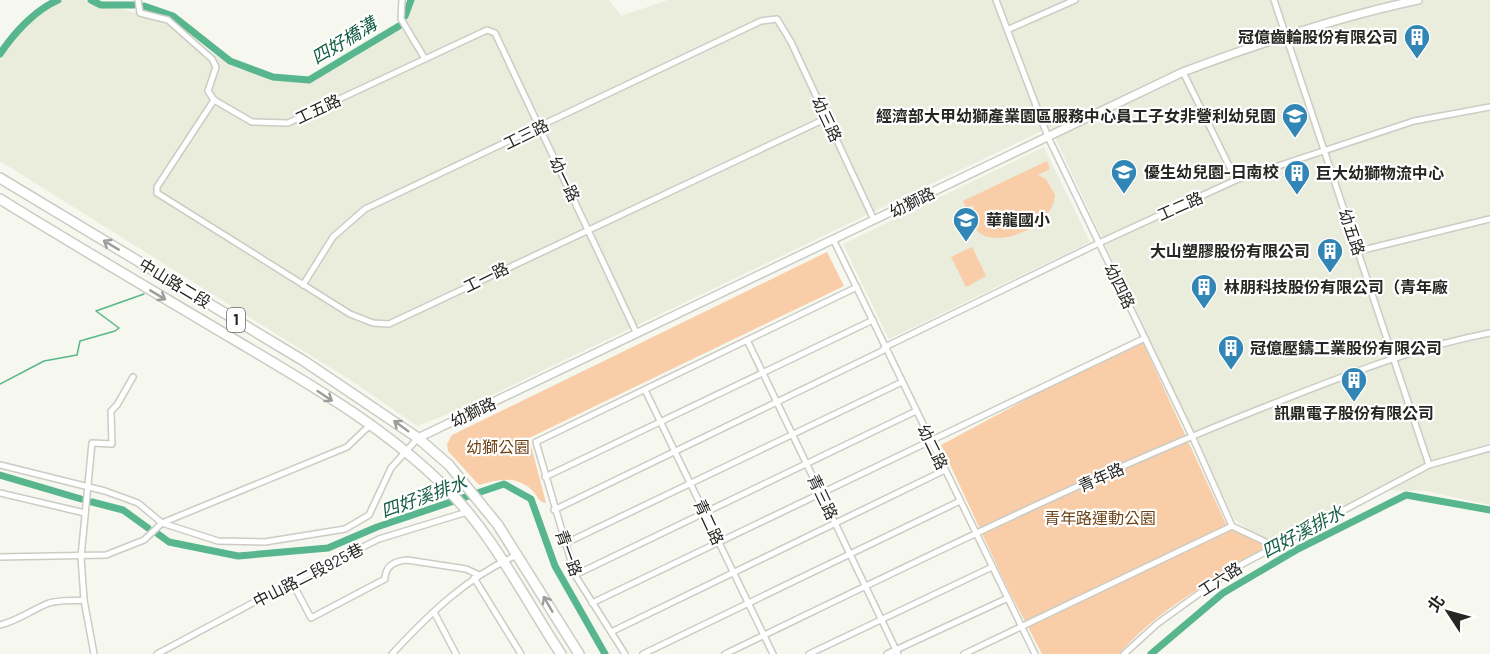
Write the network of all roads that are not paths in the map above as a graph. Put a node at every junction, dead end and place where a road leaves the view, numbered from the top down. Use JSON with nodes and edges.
{"nodes":[{"id":1,"x":138,"y":0,"type":"edge"},
{"id":2,"x":402,"y":0,"type":"edge"},
{"id":3,"x":996,"y":0,"type":"edge"},
{"id":4,"x":1076,"y":0,"type":"edge"},
{"id":5,"x":1274,"y":0,"type":"edge"},
{"id":6,"x":1418,"y":0,"type":"edge"},
{"id":7,"x":777,"y":19,"type":"joint"},
{"id":8,"x":1009,"y":29,"type":"junction"},
{"id":9,"x":487,"y":30,"type":"joint"},
{"id":10,"x":1284,"y":35,"type":"junction"},
{"id":11,"x":425,"y":59,"type":"junction"},
{"id":12,"x":1183,"y":72,"type":"junction"},
{"id":13,"x":214,"y":100,"type":"junction"},
{"id":14,"x":1490,"y":107,"type":"edge"},
{"id":15,"x":827,"y":118,"type":"junction"},
{"id":16,"x":540,"y":127,"type":"junction"},
{"id":17,"x":1048,"y":137,"type":"junction"},
{"id":18,"x":1324,"y":149,"type":"junction"},
{"id":19,"x":0,"y":178,"type":"edge"},
{"id":20,"x":1236,"y":180,"type":"junction"},
{"id":21,"x":0,"y":199,"type":"edge"},
{"id":22,"x":1490,"y":219,"type":"edge"},
{"id":23,"x":874,"y":220,"type":"junction"},
{"id":24,"x":589,"y":228,"type":"junction"},
{"id":25,"x":833,"y":239,"type":"junction"},
{"id":26,"x":1099,"y":243,"type":"junction"},
{"id":27,"x":1359,"y":251,"type":"junction"},
{"id":28,"x":303,"y":285,"type":"junction"},
{"id":29,"x":857,"y":287,"type":"junction"},
{"id":30,"x":192,"y":293,"type":"junction"},
{"id":31,"x":182,"y":309,"type":"junction"},
{"id":32,"x":873,"y":320,"type":"junction"},
{"id":33,"x":1490,"y":333,"type":"edge"},
{"id":34,"x":637,"y":334,"type":"junction"},
{"id":35,"x":1145,"y":338,"type":"junction"},
{"id":36,"x":747,"y":340,"type":"junction"},
{"id":37,"x":885,"y":346,"type":"junction"},
{"id":38,"x":1394,"y":357,"type":"junction"},
{"id":39,"x":763,"y":373,"type":"junction"},
{"id":40,"x":133,"y":377,"type":"dead end"},
{"id":41,"x":902,"y":382,"type":"junction"},
{"id":42,"x":645,"y":390,"type":"junction"},
{"id":43,"x":778,"y":403,"type":"junction"},
{"id":44,"x":916,"y":411,"type":"junction"},
{"id":45,"x":660,"y":421,"type":"junction"},
{"id":46,"x":370,"y":425,"type":"junction"},
{"id":47,"x":792,"y":433,"type":"junction"},
{"id":48,"x":1192,"y":436,"type":"junction"},
{"id":49,"x":418,"y":438,"type":"junction"},
{"id":50,"x":931,"y":442,"type":"junction"},
{"id":51,"x":1490,"y":448,"type":"edge"},
{"id":52,"x":405,"y":450,"type":"junction"},
{"id":53,"x":675,"y":452,"type":"junction"},
{"id":54,"x":807,"y":464,"type":"junction"},
{"id":55,"x":0,"y":465,"type":"edge"},
{"id":56,"x":1429,"y":465,"type":"junction"},
{"id":57,"x":945,"y":470,"type":"junction"},
{"id":58,"x":545,"y":477,"type":"junction"},
{"id":59,"x":690,"y":482,"type":"junction"},
{"id":60,"x":88,"y":488,"type":"junction"},
{"id":61,"x":0,"y":493,"type":"edge"},
{"id":62,"x":821,"y":494,"type":"junction"},
{"id":63,"x":960,"y":501,"type":"junction"},
{"id":64,"x":554,"y":510,"type":"junction"},
{"id":65,"x":705,"y":511,"type":"junction"},
{"id":66,"x":467,"y":512,"type":"junction"},
{"id":67,"x":85,"y":513,"type":"junction"},
{"id":68,"x":162,"y":523,"type":"junction"},
{"id":69,"x":836,"y":523,"type":"junction"},
{"id":70,"x":1232,"y":526,"type":"junction"},
{"id":71,"x":976,"y":534,"type":"junction"},
{"id":72,"x":719,"y":542,"type":"junction"},
{"id":73,"x":564,"y":544,"type":"junction"},
{"id":74,"x":1274,"y":546,"type":"junction"},
{"id":75,"x":851,"y":554,"type":"junction"},
{"id":76,"x":518,"y":555,"type":"junction"},
{"id":77,"x":0,"y":557,"type":"edge"},
{"id":78,"x":81,"y":557,"type":"junction"},
{"id":79,"x":503,"y":561,"type":"junction"},
{"id":80,"x":992,"y":567,"type":"junction"},
{"id":81,"x":733,"y":573,"type":"junction"},
{"id":82,"x":575,"y":575,"type":"junction"},
{"id":83,"x":476,"y":577,"type":"junction"},
{"id":84,"x":292,"y":582,"type":"junction"},
{"id":85,"x":867,"y":586,"type":"junction"},
{"id":86,"x":1008,"y":598,"type":"junction"},
{"id":87,"x":84,"y":600,"type":"junction"},
{"id":88,"x":748,"y":602,"type":"junction"},
{"id":89,"x":592,"y":603,"type":"junction"},
{"id":90,"x":434,"y":612,"type":"junction"},
{"id":91,"x":882,"y":619,"type":"junction"},
{"id":92,"x":0,"y":625,"type":"edge"},
{"id":93,"x":1022,"y":627,"type":"junction"},
{"id":94,"x":611,"y":632,"type":"junction"},
{"id":95,"x":764,"y":635,"type":"junction"},
{"id":96,"x":897,"y":652,"type":"edge"},
{"id":97,"x":94,"y":654,"type":"edge"},
{"id":98,"x":157,"y":654,"type":"edge"},
{"id":99,"x":392,"y":654,"type":"edge"},
{"id":100,"x":456,"y":654,"type":"edge"},
{"id":101,"x":521,"y":654,"type":"edge"},
{"id":102,"x":561,"y":654,"type":"edge"},
{"id":103,"x":579,"y":654,"type":"edge"},
{"id":104,"x":625,"y":654,"type":"edge"},
{"id":105,"x":643,"y":654,"type":"edge"},
{"id":106,"x":725,"y":654,"type":"edge"},
{"id":107,"x":773,"y":654,"type":"edge"},
{"id":108,"x":809,"y":654,"type":"edge"},
{"id":109,"x":887,"y":654,"type":"edge"},
{"id":110,"x":964,"y":654,"type":"edge"},
{"id":111,"x":1035,"y":654,"type":"edge"},
{"id":112,"x":1124,"y":654,"type":"edge"}],
"edges":[{"from":1,"to":13,"type":"street"},
{"from":2,"to":11,"type":"street"},
{"from":3,"to":8,"type":"street","name":"幼四路"},
{"from":4,"to":8,"type":"street"},
{"from":5,"to":10,"type":"street","name":"幼五路"},
{"from":6,"to":10,"type":"street","name":"幼獅路"},
{"from":7,"to":15,"type":"street","name":"幼三路"},
{"from":7,"to":16,"type":"street","name":"工三路"},
{"from":8,"to":17,"type":"street","name":"幼四路"},
{"from":9,"to":11,"type":"street","name":"工五路"},
{"from":9,"to":16,"type":"street","name":"幼一路"},
{"from":10,"to":12,"type":"street","name":"幼獅路"},
{"from":10,"to":18,"type":"street","name":"幼五路"},
{"from":11,"to":13,"type":"street","name":"工五路"},
{"from":12,"to":17,"type":"street","name":"幼獅路"},
{"from":12,"to":20,"type":"street"},
{"from":13,"to":28,"type":"street","name":"工一路"},
{"from":14,"to":18,"type":"street","name":"工二路"},
{"from":15,"to":23,"type":"street","name":"幼三路"},
{"from":15,"to":24,"type":"street","name":"工一路"},
{"from":16,"to":24,"type":"street","name":"幼一路"},
{"from":16,"to":28,"type":"street","name":"工三路"},
{"from":17,"to":23,"type":"street","name":"幼獅路"},
{"from":17,"to":26,"type":"street","name":"幼四路"},
{"from":18,"to":20,"type":"street","name":"工二路"},
{"from":18,"to":27,"type":"street","name":"幼五路"},
{"from":30,"to":19,"type":"main road","name":"中山路二段","number":"1","one_way":true},
{"from":20,"to":26,"type":"street","name":"工二路"},
{"from":21,"to":31,"type":"main road","name":"中山路二段","number":"1","one_way":true},
{"from":22,"to":27,"type":"street"},
{"from":23,"to":25,"type":"street","name":"幼獅路"},
{"from":24,"to":28,"type":"street","name":"工一路"},
{"from":24,"to":34,"type":"street","name":"幼一路"},
{"from":25,"to":29,"type":"street","name":"幼二路"},
{"from":25,"to":34,"type":"street","name":"幼獅路"},
{"from":26,"to":35,"type":"street","name":"幼四路"},
{"from":26,"to":37,"type":"street","name":"工二路"},
{"from":27,"to":38,"type":"street","name":"幼五路"},
{"from":29,"to":32,"type":"street","name":"幼二路"},
{"from":29,"to":36,"type":"street"},
{"from":30,"to":31,"type":"main road"},
{"from":49,"to":30,"type":"main road","name":"中山路二段","number":"1","one_way":true},
{"from":31,"to":46,"type":"main road","name":"中山路二段","number":"1","one_way":true},
{"from":32,"to":37,"type":"street","name":"幼二路"},
{"from":32,"to":39,"type":"street"},
{"from":33,"to":38,"type":"street","name":"青年路"},
{"from":34,"to":49,"type":"street","name":"幼獅路"},
{"from":35,"to":48,"type":"street","name":"幼四路"},
{"from":35,"to":50,"type":"street"},
{"from":36,"to":39,"type":"street","name":"青三路"},
{"from":36,"to":42,"type":"street"},
{"from":37,"to":41,"type":"street","name":"幼二路"},
{"from":37,"to":43,"type":"street","name":"工二路"},
{"from":38,"to":48,"type":"street","name":"青年路"},
{"from":38,"to":56,"type":"street","name":"幼五路"},
{"from":39,"to":43,"type":"street","name":"青三路"},
{"from":39,"to":45,"type":"street"},
{"from":40,"to":60,"type":"street"},
{"from":41,"to":44,"type":"street","name":"幼二路"},
{"from":41,"to":47,"type":"street"},
{"from":42,"to":45,"type":"street","name":"青二路"},
{"from":42,"to":58,"type":"street","name":"青一路"},
{"from":43,"to":47,"type":"street","name":"青三路"},
{"from":43,"to":53,"type":"street","name":"工二路"},
{"from":44,"to":50,"type":"street","name":"幼二路"},
{"from":44,"to":54,"type":"street"},
{"from":45,"to":53,"type":"street","name":"青二路"},
{"from":45,"to":58,"type":"street"},
{"from":46,"to":52,"type":"main road","name":"中山路二段","number":"1"},
{"from":46,"to":68,"type":"street"},
{"from":47,"to":54,"type":"street","name":"青三路"},
{"from":47,"to":59,"type":"street"},
{"from":48,"to":70,"type":"street","name":"幼四路"},
{"from":48,"to":71,"type":"street","name":"青年路"},
{"from":49,"to":52,"type":"street"},
{"from":49,"to":76,"type":"main road","name":"中山路二段","number":"1"},
{"from":50,"to":57,"type":"street","name":"幼二路"},
{"from":50,"to":62,"type":"street"},
{"from":51,"to":56,"type":"street","name":"工六路"},
{"from":52,"to":66,"type":"main road","name":"中山路二段","number":"1"},
{"from":52,"to":68,"type":"street"},
{"from":53,"to":59,"type":"street","name":"青二路"},
{"from":53,"to":64,"type":"street","name":"工二路"},
{"from":54,"to":62,"type":"street","name":"青三路"},
{"from":54,"to":65,"type":"street"},
{"from":55,"to":60,"type":"street"},
{"from":56,"to":74,"type":"street","name":"工六路"},
{"from":57,"to":63,"type":"street","name":"幼二路"},
{"from":57,"to":69,"type":"street"},
{"from":58,"to":64,"type":"street","name":"青一路"},
{"from":59,"to":65,"type":"street","name":"青二路"},
{"from":59,"to":73,"type":"street"},
{"from":60,"to":67,"type":"street"},
{"from":60,"to":68,"type":"street"},
{"from":61,"to":67,"type":"street"},
{"from":62,"to":69,"type":"street","name":"青三路"},
{"from":62,"to":72,"type":"street"},
{"from":63,"to":71,"type":"street","name":"幼二路"},
{"from":63,"to":75,"type":"street"},
{"from":64,"to":73,"type":"street","name":"青一路"},
{"from":65,"to":72,"type":"street","name":"青二路"},
{"from":65,"to":82,"type":"street"},
{"from":66,"to":79,"type":"main road","number":"1"},
{"from":66,"to":84,"type":"street","name":"中山路二段925巷"},
{"from":67,"to":78,"type":"street"},
{"from":68,"to":78,"type":"street"},
{"from":69,"to":75,"type":"street","name":"青三路"},
{"from":69,"to":81,"type":"street"},
{"from":70,"to":74,"type":"street"},
{"from":70,"to":93,"type":"street"},
{"from":71,"to":80,"type":"street","name":"幼二路"},
{"from":71,"to":85,"type":"street","name":"青年路"},
{"from":72,"to":81,"type":"street","name":"青二路"},
{"from":72,"to":89,"type":"street"},
{"from":73,"to":82,"type":"street","name":"青一路"},
{"from":74,"to":112,"type":"street","name":"工六路"},
{"from":75,"to":85,"type":"street","name":"青三路"},
{"from":75,"to":88,"type":"street"},
{"from":76,"to":79,"type":"street"},
{"from":103,"to":76,"type":"main road","number":"1","one_way":true},
{"from":77,"to":78,"type":"street"},
{"from":78,"to":87,"type":"street"},
{"from":79,"to":83,"type":"street"},
{"from":79,"to":102,"type":"main road","number":"1"},
{"from":80,"to":86,"type":"street","name":"幼二路"},
{"from":80,"to":91,"type":"street"},
{"from":81,"to":88,"type":"street","name":"青二路"},
{"from":81,"to":94,"type":"street"},
{"from":82,"to":89,"type":"street","name":"青一路"},
{"from":83,"to":84,"type":"street"},
{"from":83,"to":90,"type":"street"},
{"from":83,"to":101,"type":"street"},
{"from":84,"to":98,"type":"street","name":"中山路二段925巷"},
{"from":85,"to":91,"type":"street","name":"青三路"},
{"from":85,"to":95,"type":"street","name":"青年路"},
{"from":86,"to":93,"type":"street","name":"幼二路"},
{"from":86,"to":96,"type":"street"},
{"from":87,"to":92,"type":"street"},
{"from":87,"to":97,"type":"street"},
{"from":88,"to":95,"type":"street","name":"青二路"},
{"from":88,"to":105,"type":"street"},
{"from":89,"to":94,"type":"street","name":"青一路"},
{"from":90,"to":99,"type":"street"},
{"from":90,"to":100,"type":"street"},
{"from":91,"to":96,"type":"street","name":"青三路"},
{"from":91,"to":108,"type":"street"},
{"from":93,"to":110,"type":"street"},
{"from":93,"to":111,"type":"street","name":"幼二路"},
{"from":94,"to":104,"type":"street","name":"青一路"},
{"from":95,"to":106,"type":"street","name":"青年路"},
{"from":95,"to":107,"type":"street","name":"青二路"},
{"from":96,"to":109,"type":"street"}]}
